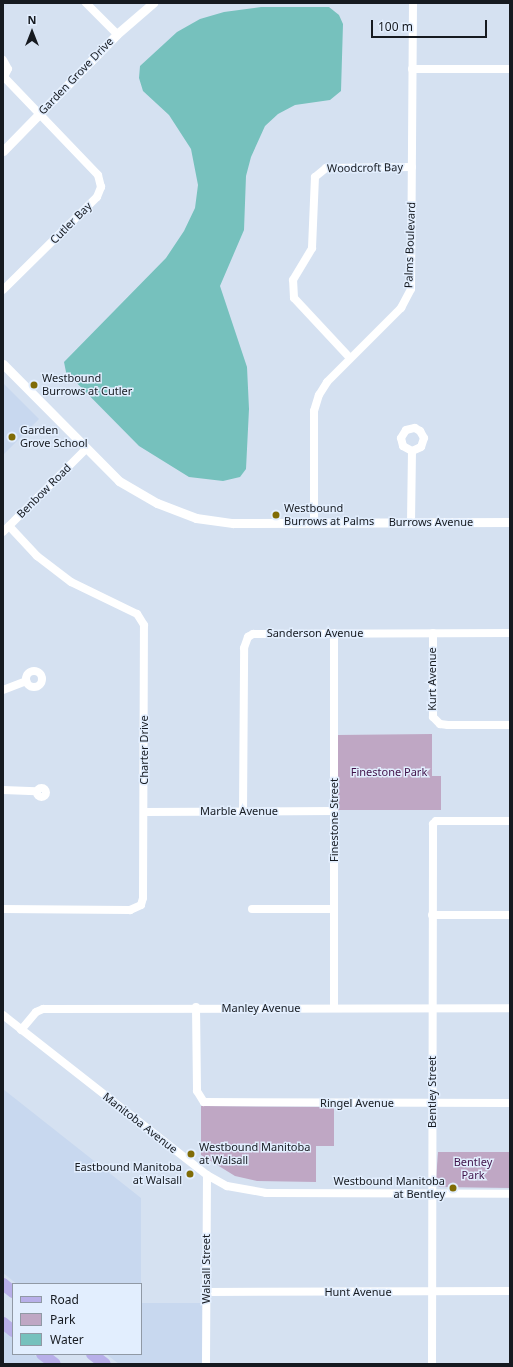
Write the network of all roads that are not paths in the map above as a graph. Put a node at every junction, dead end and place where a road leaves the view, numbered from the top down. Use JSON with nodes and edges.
{"nodes":[{"id":1,"x":86,"y":3,"type":"edge"},
{"id":2,"x":152,"y":3,"type":"edge"},
{"id":3,"x":412,"y":3,"type":"edge"},
{"id":4,"x":117,"y":34,"type":"junction"},
{"id":5,"x":3,"y":60,"type":"edge"},
{"id":6,"x":412,"y":69,"type":"junction"},
{"id":7,"x":510,"y":69,"type":"edge"},
{"id":8,"x":4,"y":78,"type":"edge"},
{"id":9,"x":40,"y":114,"type":"junction"},
{"id":10,"x":3,"y":151,"type":"edge"},
{"id":11,"x":412,"y":167,"type":"junction"},
{"id":12,"x":3,"y":290,"type":"edge"},
{"id":13,"x":350,"y":358,"type":"junction"},
{"id":14,"x":3,"y":364,"type":"edge"},
{"id":15,"x":86,"y":449,"type":"junction"},
{"id":16,"x":412,"y":451,"type":"dead end"},
{"id":17,"x":411,"y":522,"type":"junction"},
{"id":18,"x":510,"y":522,"type":"edge"},
{"id":19,"x":314,"y":523,"type":"junction"},
{"id":20,"x":9,"y":526,"type":"junction"},
{"id":21,"x":3,"y":532,"type":"edge"},
{"id":22,"x":334,"y":633,"type":"junction"},
{"id":23,"x":432,"y":633,"type":"junction"},
{"id":24,"x":510,"y":633,"type":"edge"},
{"id":25,"x":26,"y":681,"type":"dead end"},
{"id":26,"x":3,"y":690,"type":"edge"},
{"id":27,"x":510,"y":725,"type":"edge"},
{"id":28,"x":3,"y":790,"type":"edge"},
{"id":29,"x":36,"y":791,"type":"dead end"},
{"id":30,"x":243,"y":811,"type":"junction"},
{"id":31,"x":334,"y":811,"type":"junction"},
{"id":32,"x":144,"y":812,"type":"junction"},
{"id":33,"x":510,"y":821,"type":"edge"},
{"id":34,"x":3,"y":909,"type":"edge"},
{"id":35,"x":252,"y":909,"type":"dead end"},
{"id":36,"x":334,"y":909,"type":"junction"},
{"id":37,"x":510,"y":914,"type":"edge"},
{"id":38,"x":432,"y":915,"type":"junction"},
{"id":39,"x":196,"y":1007,"type":"junction"},
{"id":40,"x":334,"y":1008,"type":"junction"},
{"id":41,"x":432,"y":1008,"type":"junction"},
{"id":42,"x":510,"y":1008,"type":"edge"},
{"id":43,"x":3,"y":1015,"type":"edge"},
{"id":44,"x":21,"y":1030,"type":"junction"},
{"id":45,"x":432,"y":1103,"type":"junction"},
{"id":46,"x":510,"y":1103,"type":"edge"},
{"id":47,"x":206,"y":1175,"type":"junction"},
{"id":48,"x":432,"y":1194,"type":"junction"},
{"id":49,"x":510,"y":1194,"type":"edge"},
{"id":50,"x":3,"y":1284,"type":"edge"},
{"id":51,"x":12,"y":1291,"type":"edge"},
{"id":52,"x":510,"y":1291,"type":"edge"},
{"id":53,"x":206,"y":1292,"type":"junction"},
{"id":54,"x":432,"y":1292,"type":"junction"},
{"id":55,"x":3,"y":1323,"type":"edge"},
{"id":56,"x":12,"y":1330,"type":"edge"},
{"id":57,"x":43,"y":1355,"type":"edge"},
{"id":58,"x":93,"y":1355,"type":"edge"},
{"id":59,"x":55,"y":1364,"type":"edge"},
{"id":60,"x":105,"y":1364,"type":"edge"},
{"id":61,"x":206,"y":1364,"type":"edge"},
{"id":62,"x":432,"y":1364,"type":"edge"}],
"edges":[{"from":1,"to":4,"type":"street"},
{"from":2,"to":4,"type":"street","name":"Garden Grove Drive"},
{"from":3,"to":6,"type":"street","name":"Palms Boulevard"},
{"from":4,"to":9,"type":"street","name":"Garden Grove Drive"},
{"from":5,"to":8,"type":"street"},
{"from":6,"to":7,"type":"street"},
{"from":6,"to":11,"type":"street","name":"Palms Boulevard"},
{"from":8,"to":9,"type":"street","name":"Cutler Bay"},
{"from":9,"to":10,"type":"street","name":"Garden Grove Drive"},
{"from":9,"to":12,"type":"street","name":"Cutler Bay"},
{"from":11,"to":13,"type":"street","name":"Palms Boulevard"},
{"from":11,"to":13,"type":"street","name":"Woodcroft Bay"},
{"from":13,"to":19,"type":"street","name":"Palms Boulevard"},
{"from":14,"to":15,"type":"street","name":"Burrows Avenue"},
{"from":15,"to":19,"type":"street","name":"Burrows Avenue"},
{"from":15,"to":20,"type":"street","name":"Benbow Road"},
{"from":16,"to":17,"type":"street"},
{"from":17,"to":18,"type":"street","name":"Burrows Avenue"},
{"from":17,"to":19,"type":"street","name":"Burrows Avenue"},
{"from":20,"to":21,"type":"street","name":"Benbow Road"},
{"from":20,"to":32,"type":"street","name":"Charter Drive"},
{"from":22,"to":23,"type":"street","name":"Sanderson Avenue"},
{"from":22,"to":30,"type":"street","name":"Sanderson Avenue"},
{"from":22,"to":31,"type":"street","name":"Finestone Street"},
{"from":23,"to":24,"type":"street","name":"Sanderson Avenue"},
{"from":23,"to":27,"type":"street","name":"Kurt Avenue"},
{"from":25,"to":26,"type":"street"},
{"from":28,"to":29,"type":"street"},
{"from":30,"to":31,"type":"street","name":"Marble Avenue"},
{"from":30,"to":32,"type":"street","name":"Marble Avenue"},
{"from":31,"to":36,"type":"street","name":"Finestone Street"},
{"from":32,"to":34,"type":"street","name":"Charter Drive"},
{"from":33,"to":38,"type":"street","name":"Bentley Street"},
{"from":35,"to":36,"type":"street"},
{"from":36,"to":40,"type":"street","name":"Finestone Street"},
{"from":37,"to":38,"type":"street"},
{"from":38,"to":41,"type":"street","name":"Bentley Street"},
{"from":39,"to":40,"type":"street","name":"Manley Avenue"},
{"from":39,"to":44,"type":"street","name":"Manley Avenue"},
{"from":39,"to":45,"type":"street","name":"Ringel Avenue"},
{"from":40,"to":41,"type":"street","name":"Manley Avenue"},
{"from":41,"to":42,"type":"street","name":"Manley Avenue"},
{"from":41,"to":45,"type":"street","name":"Bentley Street"},
{"from":43,"to":44,"type":"street","name":"Manitoba Avenue"},
{"from":44,"to":47,"type":"street","name":"Manitoba Avenue"},
{"from":45,"to":46,"type":"street","name":"Ringel Avenue"},
{"from":45,"to":48,"type":"street","name":"Bentley Street"},
{"from":47,"to":48,"type":"street","name":"Manitoba Avenue"},
{"from":47,"to":53,"type":"street","name":"Walsall Street"},
{"from":48,"to":49,"type":"street","name":"Manitoba Avenue"},
{"from":48,"to":54,"type":"street","name":"Bentley Street"},
{"from":50,"to":51,"type":"main road"},
{"from":52,"to":54,"type":"street","name":"Hunt Avenue"},
{"from":53,"to":54,"type":"street","name":"Hunt Avenue"},
{"from":53,"to":61,"type":"street","name":"Walsall Street"},
{"from":54,"to":62,"type":"street","name":"Bentley Street"},
{"from":55,"to":56,"type":"main road"},
{"from":57,"to":59,"type":"main road"},
{"from":58,"to":60,"type":"main road"}]}
